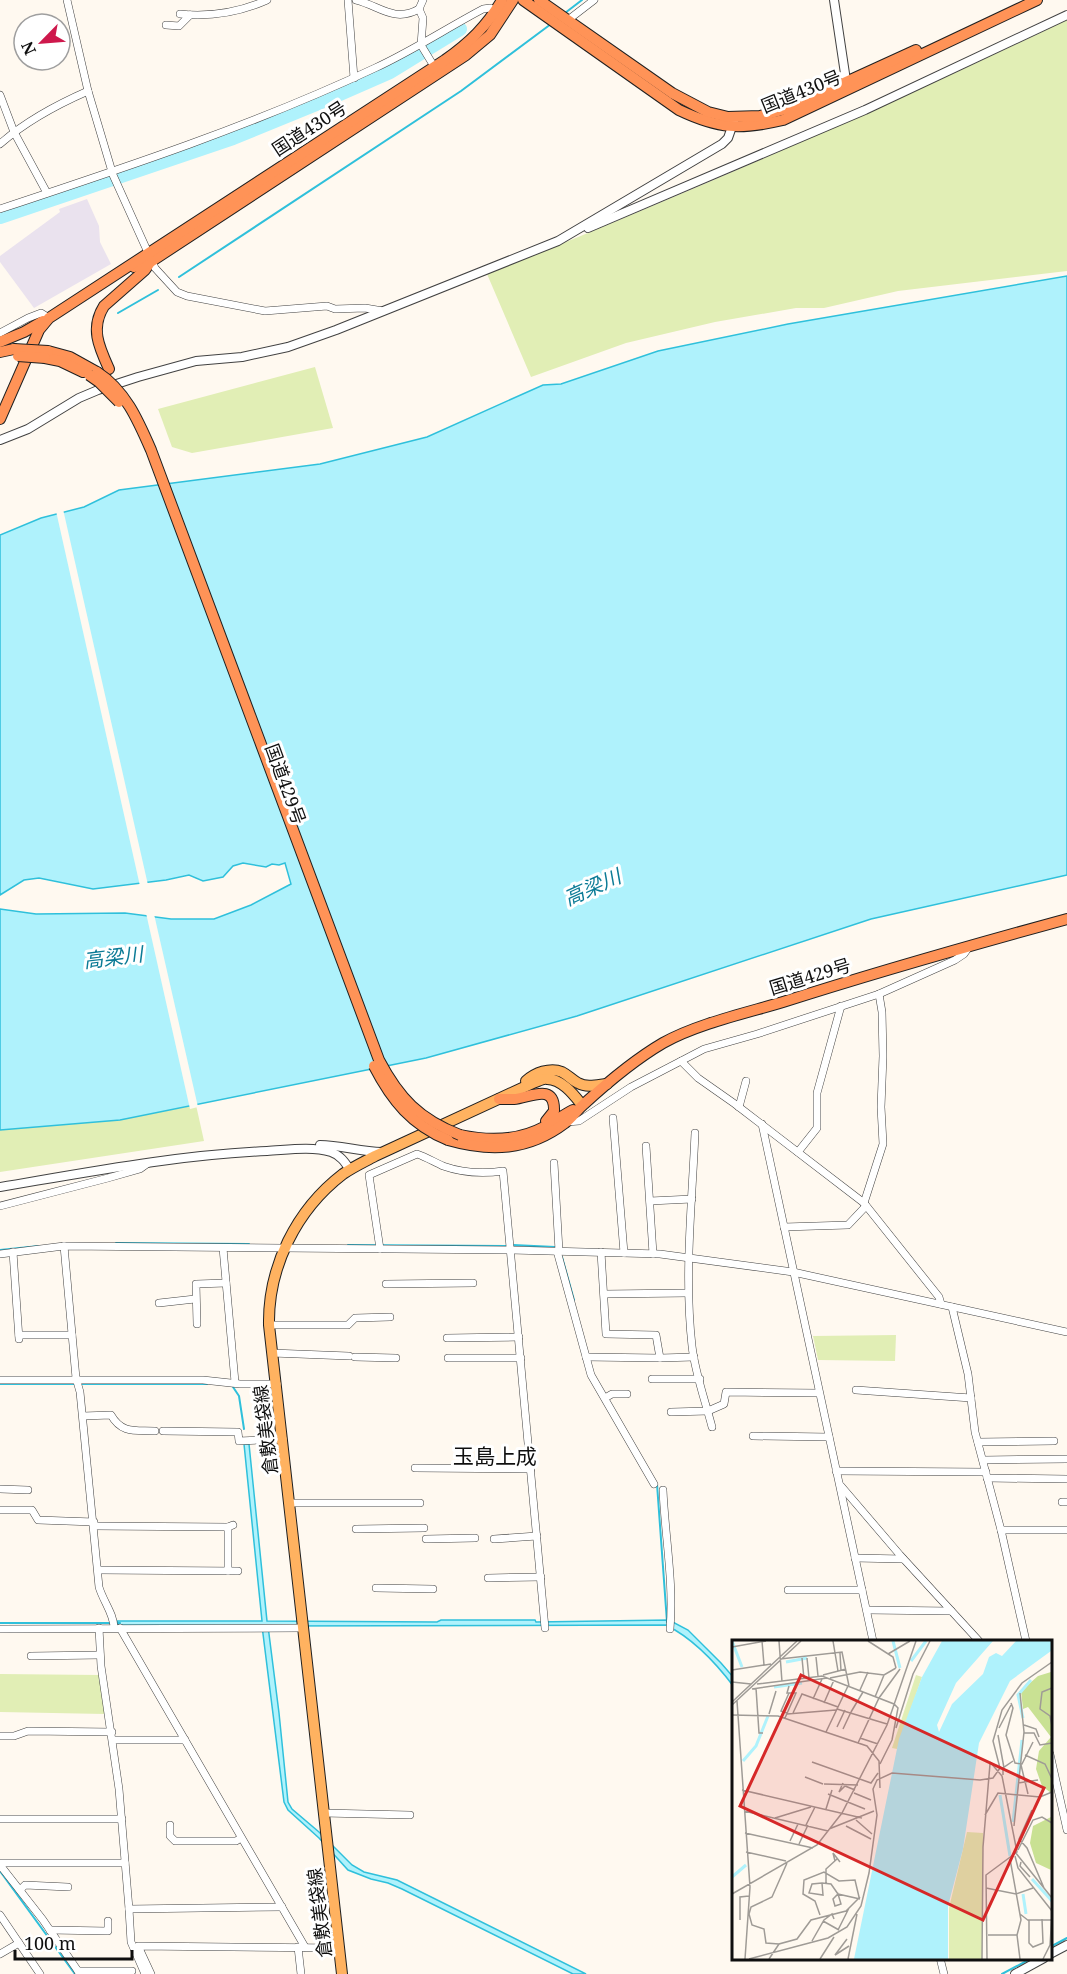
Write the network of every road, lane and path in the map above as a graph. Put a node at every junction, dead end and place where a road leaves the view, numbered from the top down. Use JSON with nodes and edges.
{"nodes":[{"id":1,"x":67,"y":0,"type":"edge"},
{"id":2,"x":267,"y":0,"type":"edge"},
{"id":3,"x":348,"y":0,"type":"edge"},
{"id":4,"x":356,"y":0,"type":"edge"},
{"id":5,"x":423,"y":0,"type":"edge"},
{"id":6,"x":502,"y":0,"type":"edge"},
{"id":7,"x":513,"y":0,"type":"edge"},
{"id":8,"x":524,"y":0,"type":"edge"},
{"id":9,"x":539,"y":0,"type":"edge"},
{"id":10,"x":594,"y":0,"type":"edge"},
{"id":11,"x":834,"y":0,"type":"edge"},
{"id":12,"x":1022,"y":0,"type":"edge"},
{"id":13,"x":1037,"y":0,"type":"edge"},
{"id":14,"x":419,"y":9,"type":"junction"},
{"id":15,"x":496,"y":11,"type":"junction"},
{"id":16,"x":180,"y":14,"type":"dead end"},
{"id":17,"x":190,"y":15,"type":"junction"},
{"id":18,"x":471,"y":15,"type":"junction"},
{"id":19,"x":1067,"y":15,"type":"edge"},
{"id":20,"x":560,"y":19,"type":"junction"},
{"id":21,"x":166,"y":25,"type":"dead end"},
{"id":22,"x":486,"y":32,"type":"junction"},
{"id":23,"x":421,"y":44,"type":"junction"},
{"id":24,"x":437,"y":70,"type":"junction"},
{"id":25,"x":354,"y":78,"type":"junction"},
{"id":26,"x":847,"y":86,"type":"junction"},
{"id":27,"x":88,"y":91,"type":"junction"},
{"id":28,"x":0,"y":95,"type":"edge"},
{"id":29,"x":734,"y":122,"type":"junction"},
{"id":30,"x":14,"y":132,"type":"junction"},
{"id":31,"x":0,"y":144,"type":"edge"},
{"id":32,"x":113,"y":173,"type":"junction"},
{"id":33,"x":46,"y":193,"type":"junction"},
{"id":34,"x":0,"y":209,"type":"edge"},
{"id":35,"x":582,"y":227,"type":"junction"},
{"id":36,"x":149,"y":257,"type":"junction"},
{"id":37,"x":382,"y":311,"type":"junction"},
{"id":38,"x":49,"y":318,"type":"junction"},
{"id":39,"x":0,"y":333,"type":"edge"},
{"id":40,"x":0,"y":342,"type":"edge"},
{"id":41,"x":0,"y":352,"type":"edge"},
{"id":42,"x":13,"y":353,"type":"junction"},
{"id":43,"x":0,"y":359,"type":"edge"},
{"id":44,"x":93,"y":374,"type":"junction"},
{"id":45,"x":128,"y":403,"type":"junction"},
{"id":46,"x":0,"y":419,"type":"edge"},
{"id":47,"x":0,"y":440,"type":"edge"},
{"id":48,"x":1067,"y":919,"type":"edge"},
{"id":49,"x":969,"y":946,"type":"junction"},
{"id":50,"x":879,"y":994,"type":"junction"},
{"id":51,"x":841,"y":1006,"type":"junction"},
{"id":52,"x":681,"y":1061,"type":"junction"},
{"id":53,"x":746,"y":1081,"type":"dead end"},
{"id":54,"x":607,"y":1084,"type":"junction"},
{"id":55,"x":515,"y":1092,"type":"junction"},
{"id":56,"x":500,"y":1099,"type":"junction"},
{"id":57,"x":582,"y":1105,"type":"junction"},
{"id":58,"x":739,"y":1107,"type":"junction"},
{"id":59,"x":614,"y":1118,"type":"dead end"},
{"id":60,"x":566,"y":1122,"type":"junction"},
{"id":61,"x":762,"y":1124,"type":"junction"},
{"id":62,"x":695,"y":1133,"type":"dead end"},
{"id":63,"x":508,"y":1138,"type":"junction"},
{"id":64,"x":646,"y":1146,"type":"dead end"},
{"id":65,"x":284,"y":1150,"type":"junction"},
{"id":66,"x":385,"y":1152,"type":"junction"},
{"id":67,"x":798,"y":1152,"type":"junction"},
{"id":68,"x":152,"y":1162,"type":"junction"},
{"id":69,"x":554,"y":1163,"type":"dead end"},
{"id":70,"x":350,"y":1170,"type":"junction"},
{"id":71,"x":0,"y":1187,"type":"edge"},
{"id":72,"x":692,"y":1199,"type":"junction"},
{"id":73,"x":650,"y":1201,"type":"junction"},
{"id":74,"x":865,"y":1204,"type":"junction"},
{"id":75,"x":0,"y":1206,"type":"edge"},
{"id":76,"x":784,"y":1227,"type":"junction"},
{"id":77,"x":64,"y":1246,"type":"junction"},
{"id":78,"x":223,"y":1248,"type":"junction"},
{"id":79,"x":284,"y":1248,"type":"junction"},
{"id":80,"x":380,"y":1249,"type":"junction"},
{"id":81,"x":511,"y":1250,"type":"junction"},
{"id":82,"x":558,"y":1251,"type":"junction"},
{"id":83,"x":13,"y":1252,"type":"junction"},
{"id":84,"x":602,"y":1252,"type":"junction"},
{"id":85,"x":624,"y":1253,"type":"junction"},
{"id":86,"x":0,"y":1254,"type":"edge"},
{"id":87,"x":653,"y":1254,"type":"junction"},
{"id":88,"x":687,"y":1257,"type":"junction"},
{"id":89,"x":793,"y":1272,"type":"junction"},
{"id":90,"x":226,"y":1283,"type":"junction"},
{"id":91,"x":473,"y":1283,"type":"dead end"},
{"id":92,"x":386,"y":1284,"type":"dead end"},
{"id":93,"x":688,"y":1293,"type":"junction"},
{"id":94,"x":604,"y":1294,"type":"junction"},
{"id":95,"x":195,"y":1299,"type":"junction"},
{"id":96,"x":159,"y":1303,"type":"dead end"},
{"id":97,"x":941,"y":1304,"type":"junction"},
{"id":98,"x":952,"y":1307,"type":"junction"},
{"id":99,"x":390,"y":1317,"type":"dead end"},
{"id":100,"x":197,"y":1324,"type":"dead end"},
{"id":101,"x":269,"y":1325,"type":"junction"},
{"id":102,"x":1067,"y":1332,"type":"edge"},
{"id":103,"x":72,"y":1335,"type":"junction"},
{"id":104,"x":519,"y":1337,"type":"junction"},
{"id":105,"x":447,"y":1338,"type":"dead end"},
{"id":106,"x":272,"y":1353,"type":"junction"},
{"id":107,"x":589,"y":1357,"type":"junction"},
{"id":108,"x":694,"y":1357,"type":"junction"},
{"id":109,"x":396,"y":1358,"type":"dead end"},
{"id":110,"x":448,"y":1358,"type":"dead end"},
{"id":111,"x":521,"y":1358,"type":"junction"},
{"id":112,"x":660,"y":1358,"type":"junction"},
{"id":113,"x":652,"y":1379,"type":"dead end"},
{"id":114,"x":700,"y":1379,"type":"junction"},
{"id":115,"x":0,"y":1380,"type":"edge"},
{"id":116,"x":77,"y":1380,"type":"junction"},
{"id":117,"x":235,"y":1382,"type":"junction"},
{"id":118,"x":277,"y":1384,"type":"junction"},
{"id":119,"x":856,"y":1390,"type":"dead end"},
{"id":120,"x":819,"y":1393,"type":"junction"},
{"id":121,"x":627,"y":1394,"type":"dead end"},
{"id":122,"x":607,"y":1397,"type":"junction"},
{"id":123,"x":971,"y":1398,"type":"junction"},
{"id":124,"x":708,"y":1411,"type":"junction"},
{"id":125,"x":670,"y":1412,"type":"dead end"},
{"id":126,"x":83,"y":1416,"type":"junction"},
{"id":127,"x":712,"y":1427,"type":"dead end"},
{"id":128,"x":753,"y":1436,"type":"dead end"},
{"id":129,"x":829,"y":1437,"type":"junction"},
{"id":130,"x":283,"y":1439,"type":"junction"},
{"id":131,"x":1054,"y":1441,"type":"dead end"},
{"id":132,"x":978,"y":1442,"type":"junction"},
{"id":133,"x":1067,"y":1459,"type":"edge"},
{"id":134,"x":983,"y":1460,"type":"junction"},
{"id":135,"x":415,"y":1468,"type":"dead end"},
{"id":136,"x":531,"y":1469,"type":"junction"},
{"id":137,"x":836,"y":1471,"type":"junction"},
{"id":138,"x":986,"y":1475,"type":"junction"},
{"id":139,"x":1067,"y":1479,"type":"edge"},
{"id":140,"x":654,"y":1484,"type":"dead end"},
{"id":141,"x":839,"y":1484,"type":"junction"},
{"id":142,"x":0,"y":1489,"type":"edge"},
{"id":143,"x":28,"y":1490,"type":"dead end"},
{"id":144,"x":663,"y":1490,"type":"dead end"},
{"id":145,"x":290,"y":1503,"type":"junction"},
{"id":146,"x":420,"y":1503,"type":"dead end"},
{"id":147,"x":0,"y":1510,"type":"edge"},
{"id":148,"x":94,"y":1524,"type":"junction"},
{"id":149,"x":424,"y":1528,"type":"dead end"},
{"id":150,"x":356,"y":1529,"type":"dead end"},
{"id":151,"x":1001,"y":1530,"type":"junction"},
{"id":152,"x":1067,"y":1530,"type":"edge"},
{"id":153,"x":537,"y":1536,"type":"junction"},
{"id":154,"x":475,"y":1538,"type":"dead end"},
{"id":155,"x":426,"y":1539,"type":"dead end"},
{"id":156,"x":494,"y":1539,"type":"dead end"},
{"id":157,"x":855,"y":1558,"type":"junction"},
{"id":158,"x":903,"y":1559,"type":"junction"},
{"id":159,"x":98,"y":1570,"type":"junction"},
{"id":160,"x":228,"y":1571,"type":"junction"},
{"id":161,"x":238,"y":1571,"type":"dead end"},
{"id":162,"x":541,"y":1577,"type":"junction"},
{"id":163,"x":488,"y":1578,"type":"dead end"},
{"id":164,"x":375,"y":1588,"type":"dead end"},
{"id":165,"x":433,"y":1589,"type":"dead end"},
{"id":166,"x":789,"y":1590,"type":"dead end"},
{"id":167,"x":862,"y":1590,"type":"junction"},
{"id":168,"x":867,"y":1610,"type":"junction"},
{"id":169,"x":951,"y":1611,"type":"junction"},
{"id":170,"x":116,"y":1626,"type":"junction"},
{"id":171,"x":99,"y":1628,"type":"junction"},
{"id":172,"x":302,"y":1628,"type":"junction"},
{"id":173,"x":545,"y":1628,"type":"dead end"},
{"id":174,"x":0,"y":1629,"type":"edge"},
{"id":175,"x":670,"y":1629,"type":"dead end"},
{"id":176,"x":873,"y":1640,"type":"edge"},
{"id":177,"x":978,"y":1640,"type":"edge"},
{"id":178,"x":1026,"y":1640,"type":"edge"},
{"id":179,"x":100,"y":1655,"type":"junction"},
{"id":180,"x":31,"y":1656,"type":"dead end"},
{"id":181,"x":112,"y":1732,"type":"junction"},
{"id":182,"x":0,"y":1736,"type":"edge"},
{"id":183,"x":113,"y":1740,"type":"junction"},
{"id":184,"x":185,"y":1740,"type":"junction"},
{"id":185,"x":1052,"y":1770,"type":"edge"},
{"id":186,"x":1054,"y":1786,"type":"edge"},
{"id":187,"x":324,"y":1814,"type":"junction"},
{"id":188,"x":411,"y":1815,"type":"dead end"},
{"id":189,"x":0,"y":1819,"type":"edge"},
{"id":190,"x":122,"y":1819,"type":"junction"},
{"id":191,"x":170,"y":1825,"type":"dead end"},
{"id":192,"x":1067,"y":1830,"type":"edge"},
{"id":193,"x":241,"y":1838,"type":"junction"},
{"id":194,"x":125,"y":1863,"type":"junction"},
{"id":195,"x":0,"y":1864,"type":"edge"},
{"id":196,"x":68,"y":1887,"type":"dead end"},
{"id":197,"x":20,"y":1890,"type":"junction"},
{"id":198,"x":282,"y":1907,"type":"junction"},
{"id":199,"x":129,"y":1909,"type":"junction"},
{"id":200,"x":0,"y":1915,"type":"edge"},
{"id":201,"x":108,"y":1921,"type":"dead end"},
{"id":202,"x":50,"y":1930,"type":"junction"},
{"id":203,"x":19,"y":1943,"type":"junction"},
{"id":204,"x":1067,"y":1945,"type":"edge"},
{"id":205,"x":301,"y":1947,"type":"junction"},
{"id":206,"x":339,"y":1948,"type":"junction"},
{"id":207,"x":1052,"y":1953,"type":"edge"},
{"id":208,"x":0,"y":1954,"type":"edge"},
{"id":209,"x":940,"y":1959,"type":"edge"},
{"id":210,"x":1042,"y":1959,"type":"edge"},
{"id":211,"x":132,"y":1971,"type":"dead end"},
{"id":212,"x":79,"y":1972,"type":"edge"},
{"id":213,"x":40,"y":1974,"type":"edge"},
{"id":214,"x":145,"y":1974,"type":"edge"},
{"id":215,"x":151,"y":1974,"type":"edge"},
{"id":216,"x":301,"y":1974,"type":"edge"},
{"id":217,"x":342,"y":1974,"type":"edge"},
{"id":218,"x":944,"y":1974,"type":"edge"},
{"id":219,"x":1015,"y":1974,"type":"edge"}],
"edges":[{"from":1,"to":27,"type":"street"},
{"from":2,"to":17,"type":"street"},
{"from":3,"to":25,"type":"street"},
{"from":4,"to":14,"type":"street"},
{"from":5,"to":14,"type":"street"},
{"from":6,"to":15,"type":"highway","name":"国道430号"},
{"from":7,"to":22,"type":"highway","name":"国道430号"},
{"from":8,"to":20,"type":"highway","name":"国道430号"},
{"from":9,"to":20,"type":"highway","name":"国道430号"},
{"from":10,"to":20,"type":"street"},
{"from":11,"to":26,"type":"street"},
{"from":12,"to":26,"type":"highway","name":"国道430号"},
{"from":13,"to":26,"type":"highway","name":"国道430号"},
{"from":14,"to":23,"type":"street"},
{"from":15,"to":18,"type":"street"},
{"from":15,"to":22,"type":"highway","name":"国道430号"},
{"from":16,"to":17,"type":"street"},
{"from":17,"to":21,"type":"street"},
{"from":18,"to":22,"type":"street"},
{"from":18,"to":23,"type":"street"},
{"from":19,"to":35,"type":"street"},
{"from":20,"to":29,"type":"highway","name":"国道430号"},
{"from":22,"to":24,"type":"highway","name":"国道430号"},
{"from":23,"to":24,"type":"street"},
{"from":23,"to":25,"type":"street"},
{"from":24,"to":36,"type":"highway","name":"国道430号"},
{"from":25,"to":32,"type":"street"},
{"from":26,"to":29,"type":"highway","name":"国道430号"},
{"from":27,"to":30,"type":"street"},
{"from":27,"to":32,"type":"street"},
{"from":28,"to":30,"type":"street"},
{"from":29,"to":35,"type":"street"},
{"from":30,"to":31,"type":"street"},
{"from":30,"to":33,"type":"street"},
{"from":32,"to":33,"type":"street"},
{"from":32,"to":36,"type":"street"},
{"from":33,"to":34,"type":"street"},
{"from":35,"to":37,"type":"street"},
{"from":36,"to":37,"type":"street"},
{"from":36,"to":38,"type":"highway","name":"国道430号"},
{"from":36,"to":45,"type":"highway","name":"国道430号","bridge":true},
{"from":37,"to":47,"type":"street"},
{"from":38,"to":39,"type":"street"},
{"from":38,"to":40,"type":"highway","name":"国道430号"},
{"from":38,"to":46,"type":"highway","name":"国道430号"},
{"from":41,"to":42,"type":"highway","name":"国道429号"},
{"from":42,"to":43,"type":"highway","name":"国道429号"},
{"from":42,"to":44,"type":"highway","name":"国道429号","bridge":true},
{"from":44,"to":45,"type":"highway","name":"国道429号","bridge":true},
{"from":44,"to":60,"type":"highway","name":"国道429号","bridge":true},
{"from":45,"to":63,"type":"highway","name":"国道429号","bridge":true},
{"from":48,"to":49,"type":"highway","name":"国道429号"},
{"from":49,"to":50,"type":"street"},
{"from":49,"to":54,"type":"highway","name":"国道429号"},
{"from":50,"to":51,"type":"street"},
{"from":50,"to":74,"type":"street"},
{"from":51,"to":52,"type":"street"},
{"from":51,"to":67,"type":"street"},
{"from":52,"to":58,"type":"street"},
{"from":52,"to":60,"type":"street"},
{"from":53,"to":58,"type":"street"},
{"from":54,"to":55,"type":"main road"},
{"from":54,"to":57,"type":"highway","name":"国道429号"},
{"from":55,"to":56,"type":"main road","name":"倉敷美袋線"},
{"from":55,"to":57,"type":"main road","name":"倉敷美袋線"},
{"from":56,"to":63,"type":"highway"},
{"from":56,"to":66,"type":"main road","name":"倉敷美袋線"},
{"from":57,"to":60,"type":"highway","name":"国道429号"},
{"from":57,"to":63,"type":"highway","name":"国道429号"},
{"from":58,"to":61,"type":"street"},
{"from":59,"to":85,"type":"street"},
{"from":61,"to":67,"type":"street"},
{"from":61,"to":76,"type":"street"},
{"from":62,"to":72,"type":"street"},
{"from":64,"to":73,"type":"street"},
{"from":65,"to":66,"type":"street"},
{"from":65,"to":68,"type":"street"},
{"from":65,"to":70,"type":"street"},
{"from":66,"to":70,"type":"main road","name":"倉敷美袋線"},
{"from":67,"to":74,"type":"street"},
{"from":68,"to":71,"type":"street"},
{"from":68,"to":75,"type":"street"},
{"from":69,"to":82,"type":"street"},
{"from":70,"to":79,"type":"main road","name":"倉敷美袋線"},
{"from":72,"to":73,"type":"street"},
{"from":72,"to":88,"type":"street"},
{"from":73,"to":87,"type":"street"},
{"from":74,"to":76,"type":"street"},
{"from":74,"to":97,"type":"street"},
{"from":76,"to":89,"type":"street"},
{"from":77,"to":78,"type":"street"},
{"from":77,"to":83,"type":"street"},
{"from":77,"to":103,"type":"street"},
{"from":78,"to":79,"type":"street"},
{"from":78,"to":90,"type":"street"},
{"from":79,"to":80,"type":"street"},
{"from":79,"to":101,"type":"main road","name":"倉敷美袋線"},
{"from":80,"to":81,"type":"street"},
{"from":80,"to":81,"type":"street"},
{"from":81,"to":82,"type":"street"},
{"from":81,"to":104,"type":"street"},
{"from":82,"to":84,"type":"street"},
{"from":82,"to":107,"type":"street"},
{"from":83,"to":86,"type":"street"},
{"from":83,"to":103,"type":"street"},
{"from":84,"to":85,"type":"street"},
{"from":84,"to":94,"type":"street"},
{"from":85,"to":87,"type":"street"},
{"from":87,"to":88,"type":"street"},
{"from":88,"to":89,"type":"street"},
{"from":88,"to":93,"type":"street"},
{"from":89,"to":97,"type":"street"},
{"from":89,"to":120,"type":"street"},
{"from":90,"to":95,"type":"street"},
{"from":90,"to":117,"type":"street"},
{"from":91,"to":92,"type":"street"},
{"from":93,"to":94,"type":"street"},
{"from":93,"to":108,"type":"street"},
{"from":94,"to":112,"type":"street"},
{"from":95,"to":96,"type":"street"},
{"from":95,"to":100,"type":"street"},
{"from":97,"to":98,"type":"street"},
{"from":98,"to":102,"type":"street"},
{"from":98,"to":123,"type":"street"},
{"from":99,"to":101,"type":"street"},
{"from":101,"to":106,"type":"main road","name":"倉敷美袋線"},
{"from":103,"to":116,"type":"street"},
{"from":104,"to":105,"type":"street"},
{"from":104,"to":111,"type":"street"},
{"from":106,"to":109,"type":"street"},
{"from":106,"to":118,"type":"main road","name":"倉敷美袋線"},
{"from":107,"to":112,"type":"street"},
{"from":107,"to":122,"type":"street"},
{"from":108,"to":112,"type":"street"},
{"from":108,"to":114,"type":"street"},
{"from":110,"to":111,"type":"street"},
{"from":111,"to":136,"type":"street"},
{"from":113,"to":114,"type":"street"},
{"from":114,"to":124,"type":"street"},
{"from":115,"to":116,"type":"street"},
{"from":116,"to":117,"type":"street"},
{"from":116,"to":126,"type":"street"},
{"from":117,"to":118,"type":"street"},
{"from":118,"to":130,"type":"main road","name":"倉敷美袋線"},
{"from":119,"to":123,"type":"street"},
{"from":120,"to":124,"type":"street"},
{"from":120,"to":129,"type":"street"},
{"from":121,"to":122,"type":"street"},
{"from":122,"to":140,"type":"street"},
{"from":123,"to":132,"type":"street"},
{"from":124,"to":125,"type":"street"},
{"from":124,"to":127,"type":"street"},
{"from":126,"to":130,"type":"street"},
{"from":126,"to":148,"type":"street"},
{"from":128,"to":129,"type":"street"},
{"from":129,"to":137,"type":"street"},
{"from":130,"to":145,"type":"main road","name":"倉敷美袋線"},
{"from":131,"to":132,"type":"street"},
{"from":132,"to":134,"type":"street"},
{"from":133,"to":134,"type":"street"},
{"from":134,"to":138,"type":"street"},
{"from":135,"to":136,"type":"street"},
{"from":136,"to":153,"type":"street"},
{"from":137,"to":138,"type":"street"},
{"from":137,"to":141,"type":"street"},
{"from":138,"to":139,"type":"street"},
{"from":138,"to":151,"type":"street"},
{"from":141,"to":157,"type":"street"},
{"from":141,"to":158,"type":"street"},
{"from":142,"to":143,"type":"street"},
{"from":144,"to":175,"type":"street"},
{"from":145,"to":146,"type":"street"},
{"from":145,"to":172,"type":"main road","name":"倉敷美袋線"},
{"from":147,"to":148,"type":"street"},
{"from":148,"to":159,"type":"street"},
{"from":148,"to":160,"type":"street"},
{"from":149,"to":150,"type":"street"},
{"from":151,"to":152,"type":"street"},
{"from":151,"to":178,"type":"street"},
{"from":153,"to":156,"type":"street"},
{"from":153,"to":162,"type":"street"},
{"from":154,"to":155,"type":"street"},
{"from":157,"to":158,"type":"street"},
{"from":157,"to":167,"type":"street"},
{"from":158,"to":169,"type":"street"},
{"from":159,"to":160,"type":"street"},
{"from":159,"to":170,"type":"street"},
{"from":160,"to":161,"type":"street"},
{"from":162,"to":163,"type":"street"},
{"from":162,"to":173,"type":"street"},
{"from":164,"to":165,"type":"street"},
{"from":166,"to":167,"type":"street"},
{"from":167,"to":168,"type":"street"},
{"from":168,"to":169,"type":"street"},
{"from":168,"to":176,"type":"street"},
{"from":169,"to":177,"type":"street"},
{"from":170,"to":171,"type":"street"},
{"from":170,"to":172,"type":"street"},
{"from":170,"to":184,"type":"street"},
{"from":171,"to":174,"type":"street"},
{"from":171,"to":179,"type":"street"},
{"from":172,"to":187,"type":"main road","name":"倉敷美袋線"},
{"from":179,"to":180,"type":"street"},
{"from":179,"to":181,"type":"street"},
{"from":181,"to":182,"type":"street"},
{"from":181,"to":183,"type":"street"},
{"from":183,"to":184,"type":"street"},
{"from":183,"to":190,"type":"street"},
{"from":184,"to":193,"type":"street"},
{"from":185,"to":186,"type":"street"},
{"from":186,"to":192,"type":"street"},
{"from":187,"to":188,"type":"street"},
{"from":187,"to":206,"type":"main road","name":"倉敷美袋線"},
{"from":189,"to":190,"type":"street"},
{"from":190,"to":194,"type":"street"},
{"from":191,"to":193,"type":"street"},
{"from":193,"to":198,"type":"street"},
{"from":194,"to":195,"type":"street"},
{"from":194,"to":199,"type":"street"},
{"from":195,"to":197,"type":"street"},
{"from":196,"to":197,"type":"street"},
{"from":197,"to":202,"type":"street"},
{"from":198,"to":199,"type":"street"},
{"from":198,"to":205,"type":"street"},
{"from":199,"to":214,"type":"street"},
{"from":200,"to":203,"type":"street"},
{"from":201,"to":202,"type":"street"},
{"from":202,"to":212,"type":"street"},
{"from":203,"to":208,"type":"street"},
{"from":203,"to":213,"type":"street"},
{"from":204,"to":207,"type":"street"},
{"from":205,"to":206,"type":"street"},
{"from":205,"to":215,"type":"street"},
{"from":205,"to":216,"type":"street"},
{"from":206,"to":217,"type":"main road","name":"倉敷美袋線"},
{"from":209,"to":218,"type":"street"},
{"from":210,"to":219,"type":"street"},
{"from":211,"to":212,"type":"street"}]}
